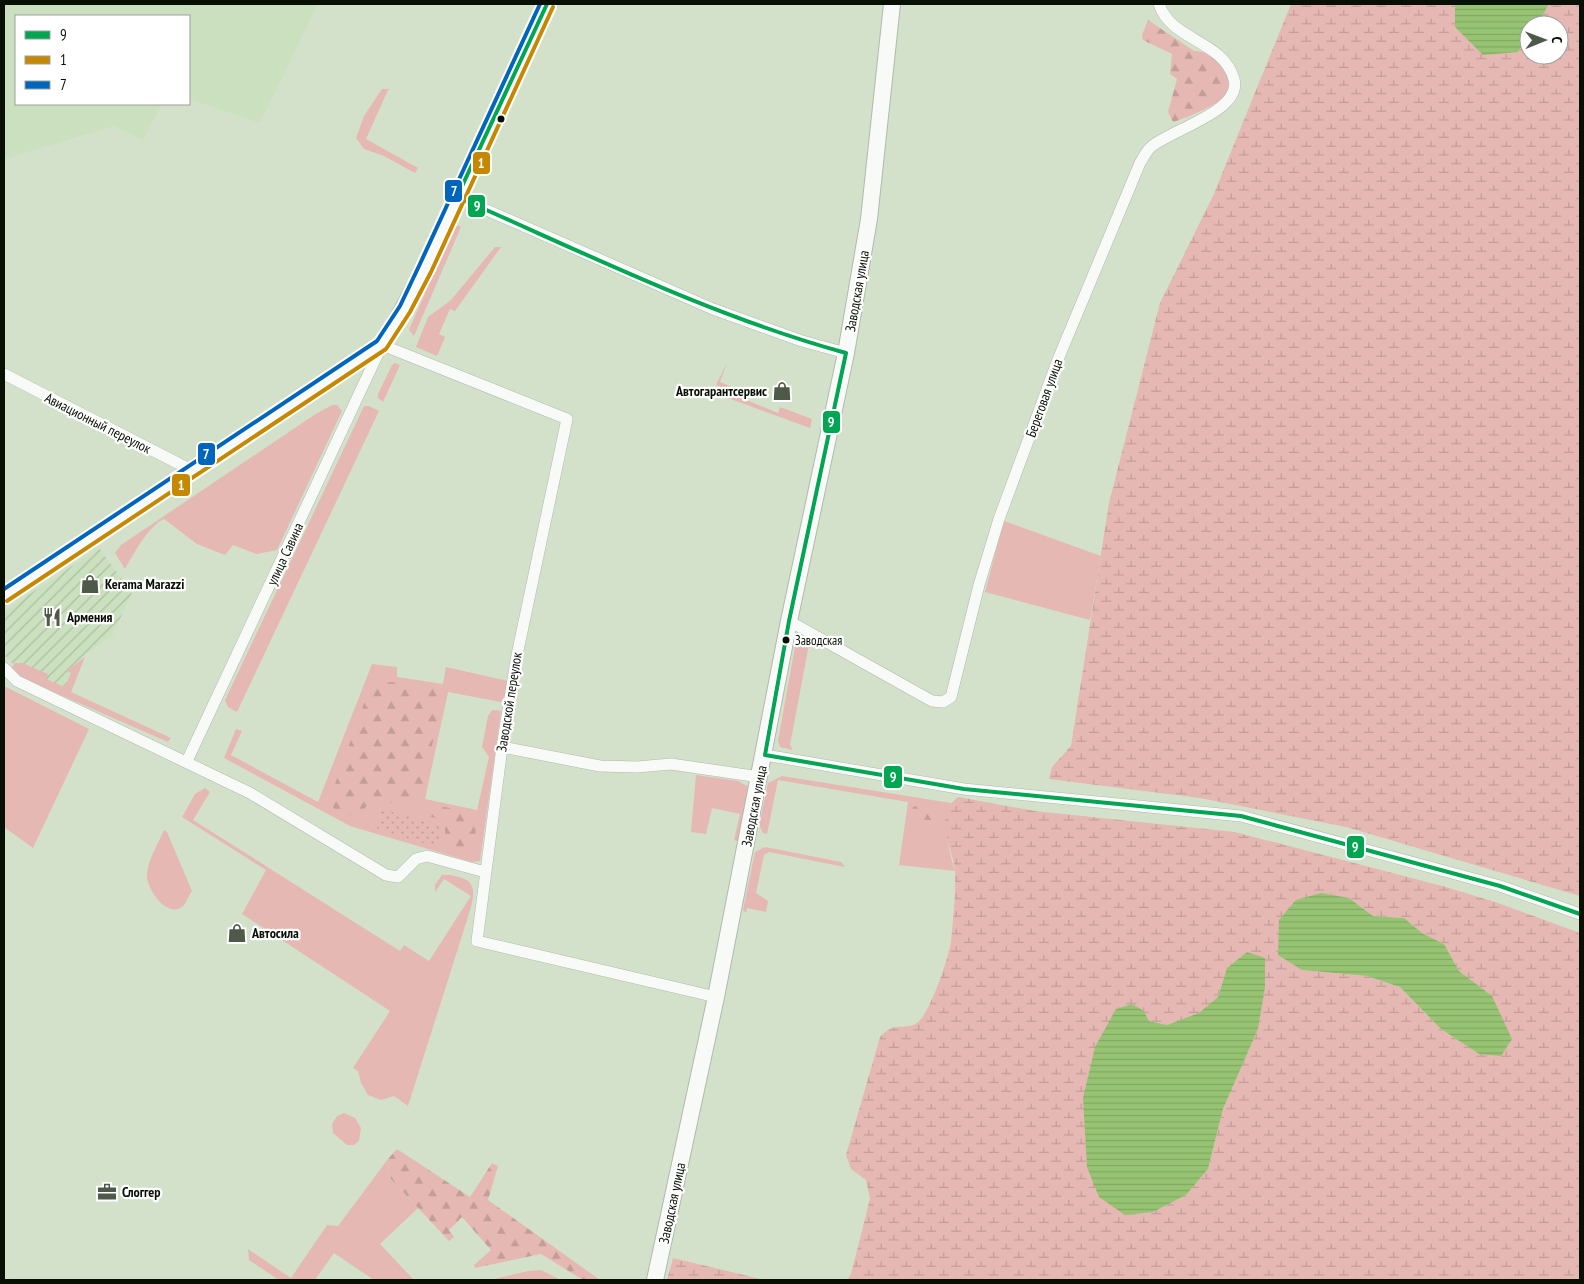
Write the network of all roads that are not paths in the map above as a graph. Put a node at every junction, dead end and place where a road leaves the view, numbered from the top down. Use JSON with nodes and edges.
{"nodes":[{"id":1,"x":892,"y":4,"type":"edge"},
{"id":2,"x":1159,"y":4,"type":"edge"},
{"id":3,"x":476,"y":156,"type":"dead end"},
{"id":4,"x":457,"y":197,"type":"junction"},
{"id":5,"x":382,"y":346,"type":"junction"},
{"id":6,"x":846,"y":353,"type":"junction"},
{"id":7,"x":4,"y":374,"type":"edge"},
{"id":8,"x":192,"y":471,"type":"junction"},
{"id":9,"x":4,"y":596,"type":"edge"},
{"id":10,"x":789,"y":621,"type":"junction"},
{"id":11,"x":4,"y":668,"type":"edge"},
{"id":12,"x":502,"y":747,"type":"junction"},
{"id":13,"x":765,"y":755,"type":"junction"},
{"id":14,"x":187,"y":762,"type":"junction"},
{"id":15,"x":760,"y":777,"type":"junction"},
{"id":16,"x":485,"y":872,"type":"junction"},
{"id":17,"x":1580,"y":914,"type":"edge"},
{"id":18,"x":716,"y":998,"type":"junction"},
{"id":19,"x":655,"y":1280,"type":"edge"}],
"edges":[{"from":1,"to":6,"type":"street","name":"Заводская улица"},
{"from":2,"to":10,"type":"street","name":"Береговая улица"},
{"from":3,"to":4,"type":"street","name":"улица Савина"},
{"from":4,"to":5,"type":"street","name":"улица Савина"},
{"from":4,"to":6,"type":"street"},
{"from":5,"to":8,"type":"street","name":"улица Савина"},
{"from":5,"to":12,"type":"street","name":"Заводской переулок"},
{"from":5,"to":14,"type":"street","name":"улица Савина"},
{"from":6,"to":10,"type":"street","name":"Заводская улица"},
{"from":7,"to":8,"type":"street","name":"Авиационный переулок"},
{"from":8,"to":9,"type":"street","name":"улица Савина"},
{"from":10,"to":13,"type":"street","name":"Заводская улица"},
{"from":11,"to":14,"type":"street"},
{"from":12,"to":15,"type":"street"},
{"from":12,"to":16,"type":"street","name":"Заводской переулок"},
{"from":13,"to":15,"type":"street","name":"Заводская улица"},
{"from":13,"to":17,"type":"street"},
{"from":14,"to":16,"type":"street"},
{"from":15,"to":18,"type":"street","name":"Заводская улица"},
{"from":16,"to":18,"type":"street","name":"Заводской переулок"},
{"from":18,"to":19,"type":"street","name":"Заводская улица"}]}
